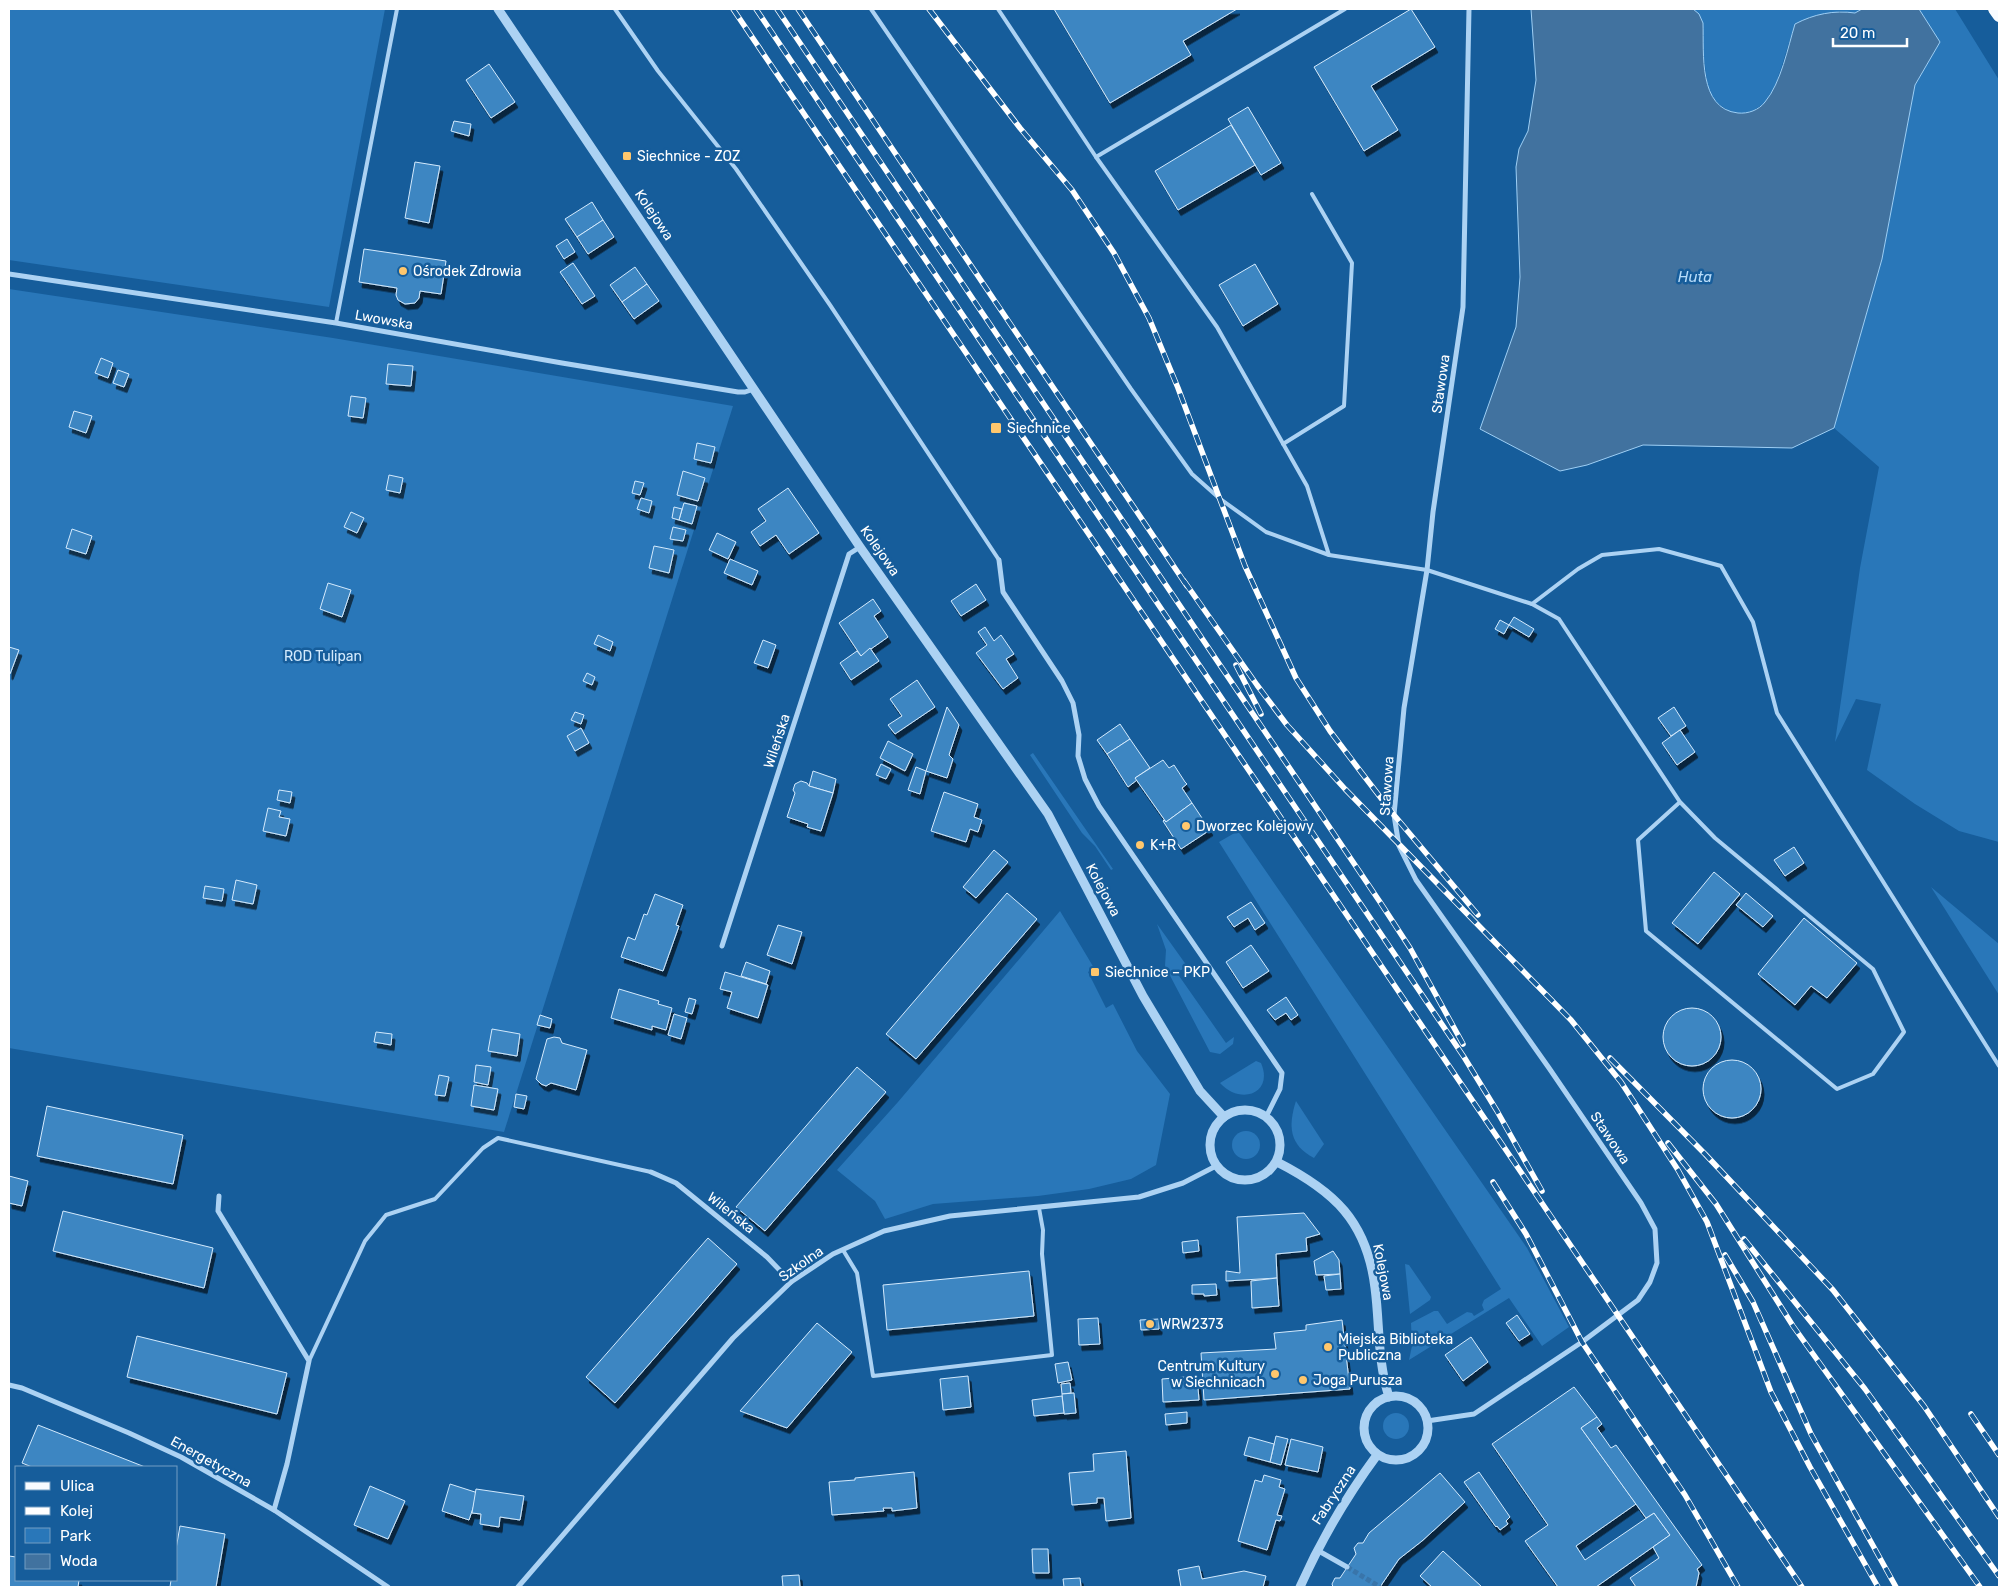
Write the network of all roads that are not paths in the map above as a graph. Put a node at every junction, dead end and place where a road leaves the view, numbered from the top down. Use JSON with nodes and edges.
{"nodes":[{"id":1,"x":397,"y":9,"type":"edge"},
{"id":2,"x":498,"y":9,"type":"edge"},
{"id":3,"x":615,"y":9,"type":"edge"},
{"id":4,"x":871,"y":9,"type":"edge"},
{"id":5,"x":998,"y":9,"type":"edge"},
{"id":6,"x":1345,"y":9,"type":"edge"},
{"id":7,"x":1469,"y":9,"type":"edge"},
{"id":8,"x":1994,"y":9,"type":"edge"},
{"id":9,"x":1999,"y":16,"type":"edge"},
{"id":10,"x":1096,"y":157,"type":"junction"},
{"id":11,"x":1312,"y":194,"type":"dead end"},
{"id":12,"x":9,"y":274,"type":"edge"},
{"id":13,"x":336,"y":323,"type":"junction"},
{"id":14,"x":755,"y":388,"type":"junction"},
{"id":15,"x":1283,"y":444,"type":"junction"},
{"id":16,"x":860,"y":547,"type":"junction"},
{"id":17,"x":1329,"y":555,"type":"junction"},
{"id":18,"x":999,"y":560,"type":"joint"},
{"id":19,"x":1428,"y":570,"type":"junction"},
{"id":20,"x":1532,"y":604,"type":"junction"},
{"id":21,"x":1680,"y":802,"type":"junction"},
{"id":22,"x":722,"y":946,"type":"dead end"},
{"id":23,"x":1999,"y":1066,"type":"edge"},
{"id":24,"x":1266,"y":1116,"type":"junction"},
{"id":25,"x":1224,"y":1117,"type":"junction"},
{"id":26,"x":1277,"y":1162,"type":"junction"},
{"id":27,"x":1216,"y":1166,"type":"junction"},
{"id":28,"x":651,"y":1172,"type":"joint"},
{"id":29,"x":219,"y":1196,"type":"dead end"},
{"id":30,"x":1039,"y":1208,"type":"junction"},
{"id":31,"x":843,"y":1250,"type":"junction"},
{"id":32,"x":791,"y":1282,"type":"junction"},
{"id":33,"x":309,"y":1361,"type":"junction"},
{"id":34,"x":9,"y":1384,"type":"edge"},
{"id":35,"x":1389,"y":1397,"type":"junction"},
{"id":36,"x":1427,"y":1421,"type":"junction"},
{"id":37,"x":1377,"y":1455,"type":"junction"},
{"id":38,"x":274,"y":1510,"type":"junction"},
{"id":39,"x":1317,"y":1550,"type":"junction"},
{"id":40,"x":1347,"y":1567,"type":"tunnel mouth"},
{"id":41,"x":388,"y":1587,"type":"edge"},
{"id":42,"x":518,"y":1587,"type":"edge"},
{"id":43,"x":1300,"y":1587,"type":"edge"}],
"edges":[{"from":1,"to":13,"type":"lane"},
{"from":2,"to":14,"type":"street","name":"Kolejowa"},
{"from":3,"to":18,"type":"lane"},
{"from":4,"to":17,"type":"lane"},
{"from":5,"to":10,"type":"lane"},
{"from":6,"to":10,"type":"lane"},
{"from":7,"to":19,"type":"street","name":"Stawowa"},
{"from":8,"to":9,"type":"main road"},
{"from":10,"to":15,"type":"lane"},
{"from":11,"to":15,"type":"lane"},
{"from":12,"to":13,"type":"street","name":"Lwowska"},
{"from":13,"to":14,"type":"street","name":"Lwowska"},
{"from":14,"to":16,"type":"street","name":"Kolejowa"},
{"from":15,"to":17,"type":"lane"},
{"from":16,"to":22,"type":"street","name":"Wileńska"},
{"from":16,"to":25,"type":"street","name":"Kolejowa"},
{"from":17,"to":19,"type":"lane"},
{"from":18,"to":24,"type":"street"},
{"from":19,"to":20,"type":"lane"},
{"from":19,"to":36,"type":"street","name":"Stawowa"},
{"from":20,"to":21,"type":"lane"},
{"from":20,"to":23,"type":"lane"},
{"from":21,"to":21,"type":"lane"},
{"from":24,"to":25,"type":"street"},
{"from":24,"to":26,"type":"street"},
{"from":25,"to":27,"type":"street"},
{"from":26,"to":27,"type":"street"},
{"from":26,"to":35,"type":"street","name":"Kolejowa"},
{"from":27,"to":30,"type":"street","name":"Szkolna"},
{"from":28,"to":32,"type":"street","name":"Wileńska"},
{"from":28,"to":33,"type":"lane"},
{"from":29,"to":33,"type":"street"},
{"from":30,"to":31,"type":"street","name":"Szkolna"},
{"from":30,"to":31,"type":"lane"},
{"from":31,"to":32,"type":"street","name":"Szkolna"},
{"from":32,"to":42,"type":"street","name":"Szkolna"},
{"from":33,"to":38,"type":"street"},
{"from":34,"to":38,"type":"street","name":"Energetyczna"},
{"from":35,"to":36,"type":"street"},
{"from":35,"to":37,"type":"street"},
{"from":36,"to":37,"type":"street"},
{"from":37,"to":39,"type":"street","name":"Fabryczna"},
{"from":38,"to":41,"type":"street","name":"Energetyczna"},
{"from":39,"to":40,"type":"street"},
{"from":39,"to":43,"type":"street","name":"Fabryczna"}]}
